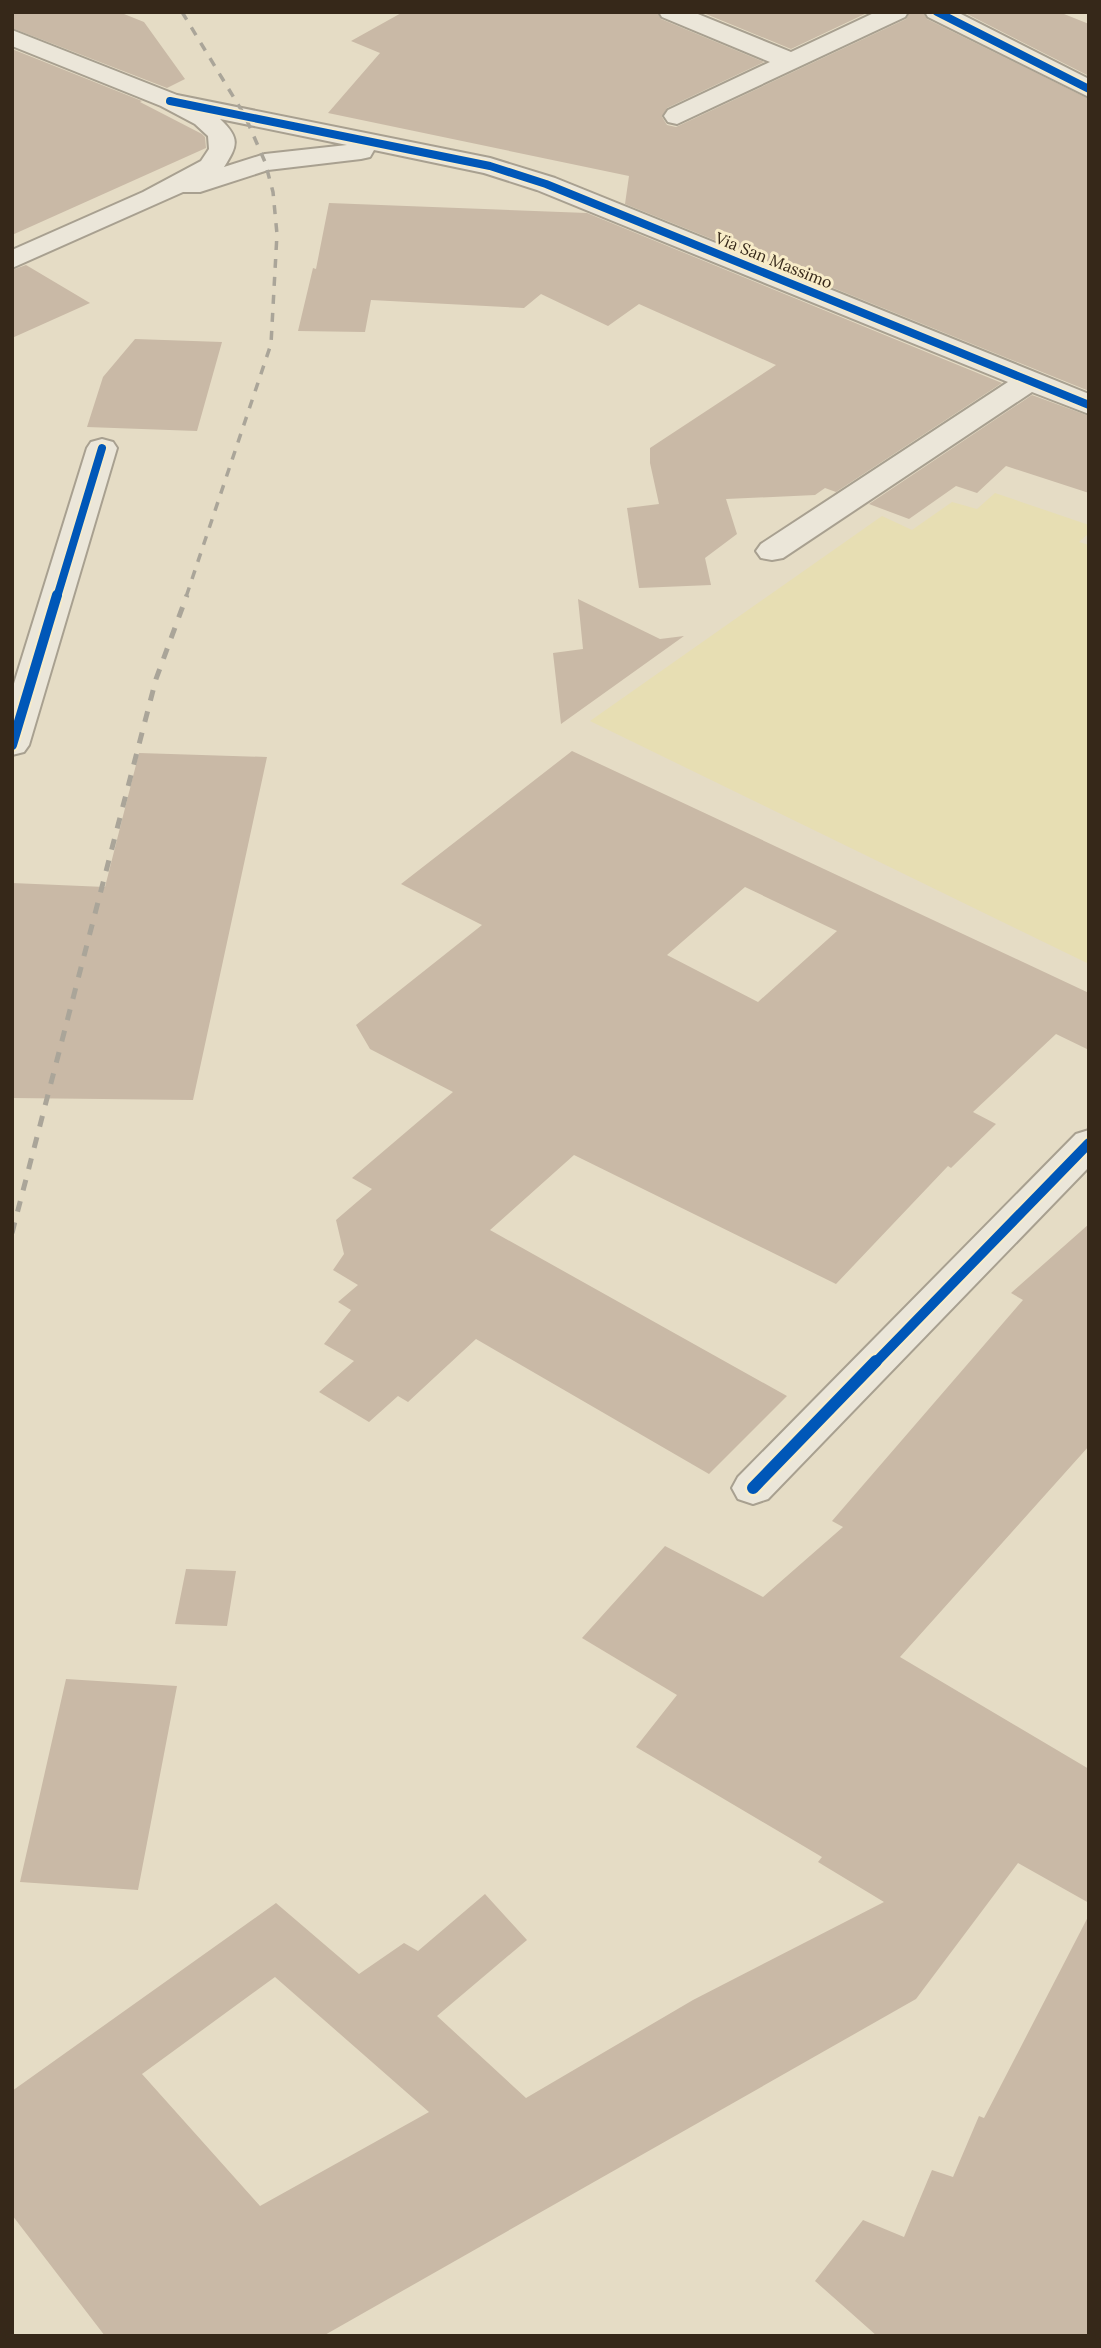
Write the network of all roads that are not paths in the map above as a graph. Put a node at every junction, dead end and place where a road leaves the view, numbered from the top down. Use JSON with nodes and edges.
{"nodes":[{"id":1,"x":671,"y":12,"type":"edge"},
{"id":2,"x":896,"y":12,"type":"edge"},
{"id":3,"x":937,"y":12,"type":"edge"},
{"id":4,"x":12,"y":37,"type":"edge"},
{"id":5,"x":790,"y":61,"type":"junction"},
{"id":6,"x":1089,"y":89,"type":"edge"},
{"id":7,"x":170,"y":101,"type":"junction"},
{"id":8,"x":677,"y":116,"type":"dead end"},
{"id":9,"x":443,"y":156,"type":"junction"},
{"id":10,"x":153,"y":198,"type":"junction"},
{"id":11,"x":12,"y":260,"type":"edge"},
{"id":12,"x":1028,"y":382,"type":"junction"},
{"id":13,"x":1089,"y":405,"type":"edge"},
{"id":14,"x":103,"y":448,"type":"dead end"},
{"id":15,"x":772,"y":551,"type":"dead end"},
{"id":16,"x":12,"y":745,"type":"edge"},
{"id":17,"x":1089,"y":1143,"type":"edge"},
{"id":18,"x":753,"y":1489,"type":"dead end"}],
"edges":[{"from":1,"to":5,"type":"street"},
{"from":2,"to":5,"type":"street"},
{"from":3,"to":6,"type":"street"},
{"from":4,"to":7,"type":"street"},
{"from":5,"to":8,"type":"street"},
{"from":7,"to":9,"type":"street"},
{"from":7,"to":10,"type":"street"},
{"from":9,"to":10,"type":"street"},
{"from":9,"to":12,"type":"street","name":"Via San Massimo"},
{"from":10,"to":11,"type":"street"},
{"from":12,"to":13,"type":"street","name":"Via San Massimo"},
{"from":12,"to":15,"type":"street"},
{"from":14,"to":16,"type":"street"},
{"from":17,"to":18,"type":"street"}]}
